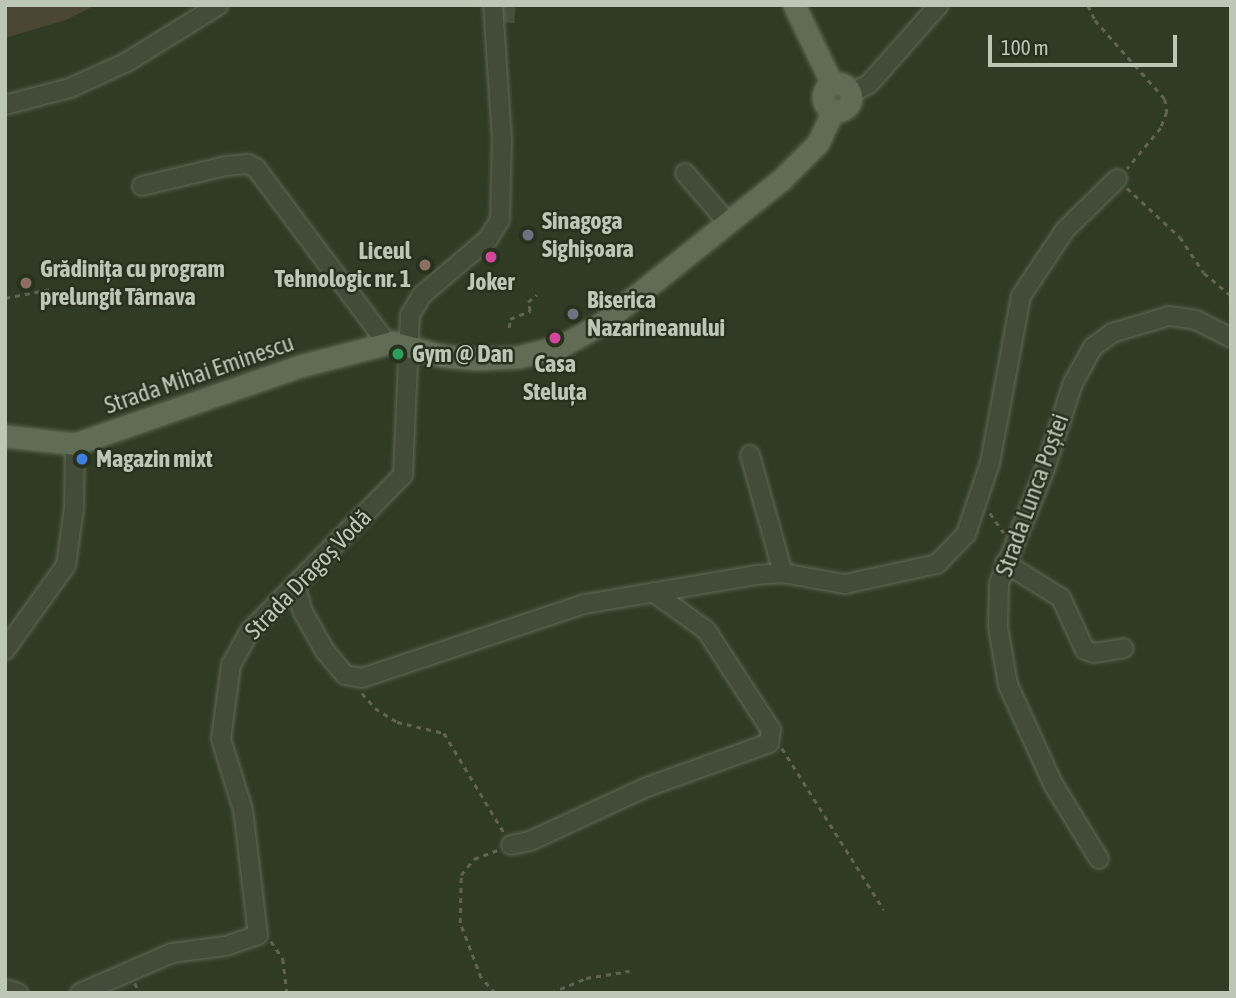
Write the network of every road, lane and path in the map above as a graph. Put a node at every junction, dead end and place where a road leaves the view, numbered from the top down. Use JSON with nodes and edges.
{"nodes":[{"id":1,"x":219,"y":5,"type":"edge"},
{"id":2,"x":794,"y":5,"type":"edge"},
{"id":3,"x":939,"y":5,"type":"edge"},
{"id":4,"x":1088,"y":5,"type":"edge"},
{"id":5,"x":495,"y":11,"type":"edge"},
{"id":6,"x":841,"y":89,"type":"junction"},
{"id":7,"x":5,"y":105,"type":"edge"},
{"id":8,"x":685,"y":173,"type":"dead end"},
{"id":9,"x":1117,"y":179,"type":"junction"},
{"id":10,"x":142,"y":186,"type":"dead end"},
{"id":11,"x":728,"y":223,"type":"junction"},
{"id":12,"x":51,"y":289,"type":"dead end"},
{"id":13,"x":536,"y":295,"type":"dead end"},
{"id":14,"x":1231,"y":296,"type":"edge"},
{"id":15,"x":5,"y":298,"type":"edge"},
{"id":16,"x":509,"y":328,"type":"dead end"},
{"id":17,"x":1231,"y":338,"type":"edge"},
{"id":18,"x":387,"y":343,"type":"junction"},
{"id":19,"x":409,"y":344,"type":"junction"},
{"id":20,"x":5,"y":436,"type":"edge"},
{"id":21,"x":75,"y":444,"type":"junction"},
{"id":22,"x":750,"y":455,"type":"dead end"},
{"id":23,"x":990,"y":501,"type":"dead end"},
{"id":24,"x":1012,"y":544,"type":"junction"},
{"id":25,"x":1005,"y":563,"type":"junction"},
{"id":26,"x":783,"y":573,"type":"junction"},
{"id":27,"x":296,"y":588,"type":"junction"},
{"id":28,"x":653,"y":592,"type":"junction"},
{"id":29,"x":1124,"y":648,"type":"dead end"},
{"id":30,"x":5,"y":650,"type":"edge"},
{"id":31,"x":353,"y":678,"type":"junction"},
{"id":32,"x":771,"y":730,"type":"junction"},
{"id":33,"x":511,"y":845,"type":"junction"},
{"id":34,"x":1099,"y":859,"type":"dead end"},
{"id":35,"x":884,"y":910,"type":"dead end"},
{"id":36,"x":258,"y":935,"type":"junction"},
{"id":37,"x":629,"y":971,"type":"dead end"},
{"id":38,"x":5,"y":989,"type":"edge"},
{"id":39,"x":18,"y":993,"type":"edge"},
{"id":40,"x":80,"y":993,"type":"edge"},
{"id":41,"x":287,"y":993,"type":"edge"},
{"id":42,"x":495,"y":993,"type":"edge"},
{"id":43,"x":551,"y":993,"type":"edge"}],
"edges":[{"from":1,"to":7,"type":"street"},
{"from":2,"to":6,"type":"main road"},
{"from":3,"to":6,"type":"street"},
{"from":4,"to":9,"type":"path"},
{"from":5,"to":19,"type":"street","name":"Strada Dragoș Vodă"},
{"from":6,"to":11,"type":"main road","name":"Strada Mihai Eminescu"},
{"from":8,"to":11,"type":"street"},
{"from":9,"to":14,"type":"path"},
{"from":9,"to":26,"type":"street","name":"Strada Lunca Poștei"},
{"from":10,"to":18,"type":"street"},
{"from":11,"to":19,"type":"main road","name":"Strada Mihai Eminescu"},
{"from":12,"to":15,"type":"path"},
{"from":13,"to":16,"type":"path"},
{"from":17,"to":24,"type":"street","name":"Strada Lunca Poștei"},
{"from":18,"to":19,"type":"main road","name":"Strada Mihai Eminescu"},
{"from":18,"to":21,"type":"main road","name":"Strada Mihai Eminescu"},
{"from":19,"to":27,"type":"street","name":"Strada Dragoș Vodă"},
{"from":20,"to":21,"type":"main road","name":"Strada Mihai Eminescu"},
{"from":21,"to":30,"type":"street"},
{"from":22,"to":26,"type":"street"},
{"from":23,"to":24,"type":"path"},
{"from":24,"to":25,"type":"street","name":"Strada Lunca Poștei"},
{"from":25,"to":29,"type":"street"},
{"from":25,"to":34,"type":"street","name":"Strada Lunca Poștei"},
{"from":26,"to":28,"type":"street","name":"Strada Lunca Poștei"},
{"from":27,"to":31,"type":"street"},
{"from":27,"to":36,"type":"street","name":"Strada Dragoș Vodă"},
{"from":28,"to":31,"type":"street","name":"Strada Lunca Poștei"},
{"from":28,"to":32,"type":"street"},
{"from":31,"to":33,"type":"path"},
{"from":32,"to":33,"type":"street"},
{"from":32,"to":35,"type":"path"},
{"from":33,"to":42,"type":"path"},
{"from":36,"to":40,"type":"street"},
{"from":36,"to":41,"type":"path"},
{"from":37,"to":43,"type":"path"},
{"from":38,"to":39,"type":"street"}]}
